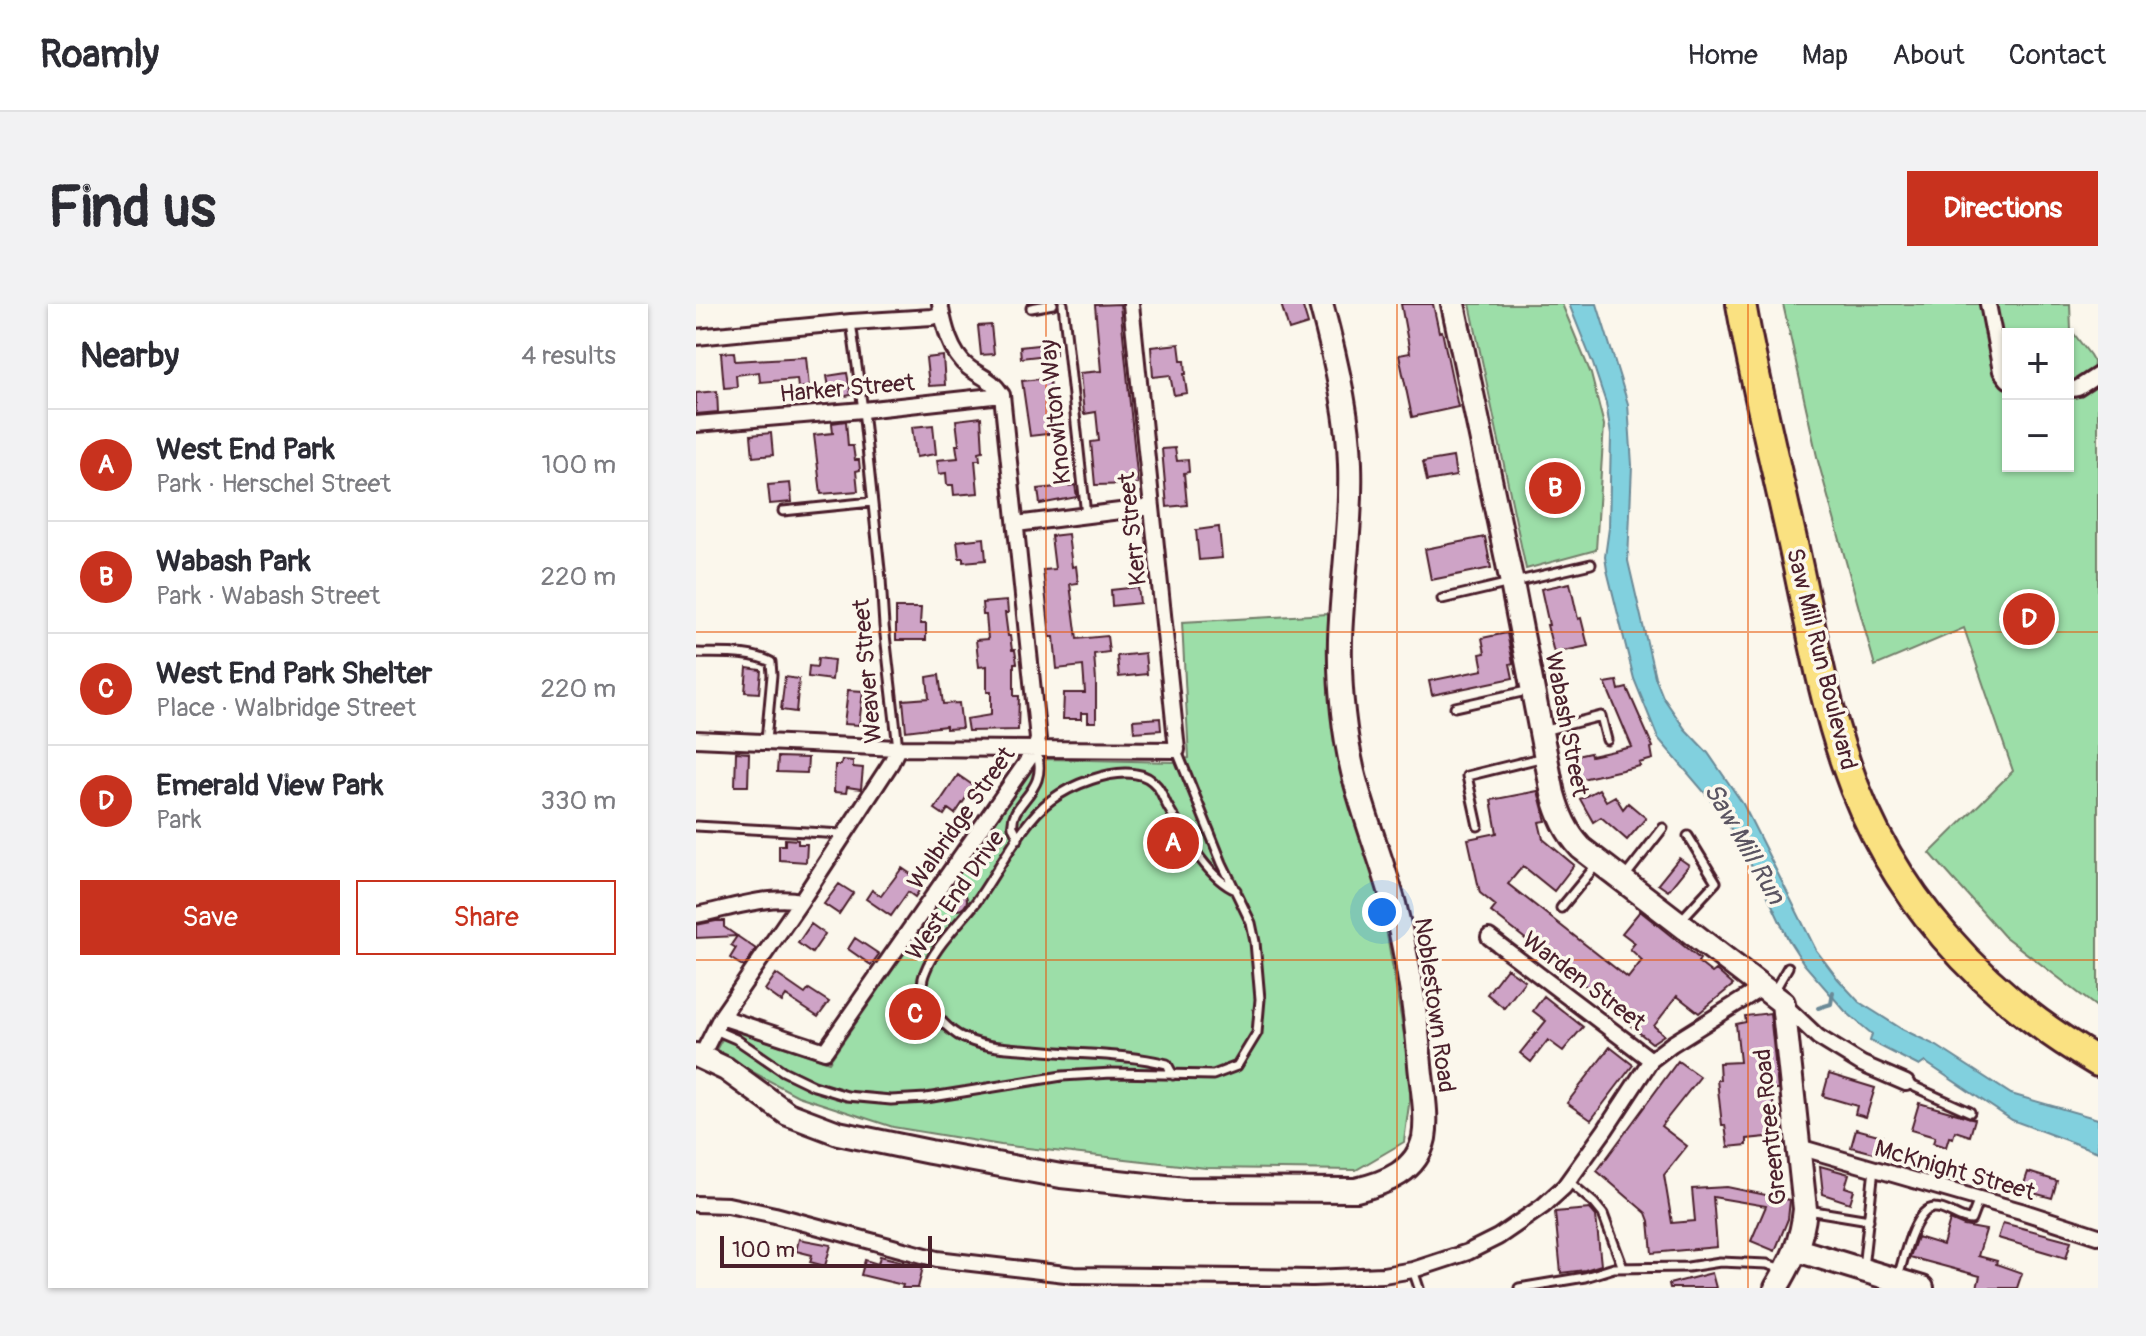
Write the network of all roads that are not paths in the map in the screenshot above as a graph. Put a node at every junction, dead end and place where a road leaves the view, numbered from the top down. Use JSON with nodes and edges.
{"nodes":[{"id":1,"x":1053,"y":304,"type":"edge"},
{"id":2,"x":1063,"y":304,"type":"edge"},
{"id":3,"x":1131,"y":304,"type":"edge"},
{"id":4,"x":1321,"y":304,"type":"edge"},
{"id":5,"x":1453,"y":304,"type":"edge"},
{"id":6,"x":1741,"y":304,"type":"edge"},
{"id":7,"x":1759,"y":304,"type":"edge"},
{"id":8,"x":1988,"y":304,"type":"edge"},
{"id":9,"x":1031,"y":308,"type":"dead end"},
{"id":10,"x":941,"y":309,"type":"edge"},
{"id":11,"x":851,"y":322,"type":"junction"},
{"id":12,"x":696,"y":337,"type":"edge"},
{"id":13,"x":2002,"y":372,"type":"edge"},
{"id":14,"x":2098,"y":375,"type":"edge"},
{"id":15,"x":2074,"y":389,"type":"edge"},
{"id":16,"x":1002,"y":395,"type":"junction"},
{"id":17,"x":863,"y":410,"type":"junction"},
{"id":18,"x":696,"y":424,"type":"edge"},
{"id":19,"x":872,"y":502,"type":"junction"},
{"id":20,"x":1152,"y":507,"type":"junction"},
{"id":21,"x":783,"y":511,"type":"dead end"},
{"id":22,"x":1086,"y":515,"type":"junction"},
{"id":23,"x":1016,"y":524,"type":"junction"},
{"id":24,"x":1591,"y":564,"type":"dead end"},
{"id":25,"x":1512,"y":583,"type":"junction"},
{"id":26,"x":1442,"y":599,"type":"dead end"},
{"id":27,"x":696,"y":653,"type":"edge"},
{"id":28,"x":1533,"y":689,"type":"junction"},
{"id":29,"x":1455,"y":707,"type":"dead end"},
{"id":30,"x":1541,"y":731,"type":"junction"},
{"id":31,"x":696,"y":739,"type":"edge"},
{"id":32,"x":1607,"y":740,"type":"dead end"},
{"id":33,"x":766,"y":741,"type":"junction"},
{"id":34,"x":898,"y":748,"type":"junction"},
{"id":35,"x":1035,"y":750,"type":"junction"},
{"id":36,"x":1177,"y":750,"type":"junction"},
{"id":37,"x":1546,"y":756,"type":"junction"},
{"id":38,"x":696,"y":826,"type":"edge"},
{"id":39,"x":1478,"y":826,"type":"dead end"},
{"id":40,"x":1663,"y":828,"type":"dead end"},
{"id":41,"x":845,"y":834,"type":"junction"},
{"id":42,"x":1688,"y":836,"type":"dead end"},
{"id":43,"x":1018,"y":839,"type":"junction"},
{"id":44,"x":1599,"y":862,"type":"junction"},
{"id":45,"x":1623,"y":880,"type":"junction"},
{"id":46,"x":1236,"y":890,"type":"junction"},
{"id":47,"x":801,"y":901,"type":"junction"},
{"id":48,"x":1561,"y":908,"type":"dead end"},
{"id":49,"x":696,"y":915,"type":"edge"},
{"id":50,"x":1678,"y":922,"type":"junction"},
{"id":51,"x":1489,"y":937,"type":"dead end"},
{"id":52,"x":1788,"y":967,"type":"dead end"},
{"id":53,"x":1773,"y":995,"type":"junction"},
{"id":54,"x":717,"y":1023,"type":"junction"},
{"id":55,"x":2098,"y":1041,"type":"edge"},
{"id":56,"x":699,"y":1056,"type":"edge"},
{"id":57,"x":1651,"y":1060,"type":"junction"},
{"id":58,"x":2098,"y":1062,"type":"edge"},
{"id":59,"x":1173,"y":1075,"type":"junction"},
{"id":60,"x":1906,"y":1083,"type":"joint"},
{"id":61,"x":1970,"y":1112,"type":"dead end"},
{"id":62,"x":1799,"y":1147,"type":"junction"},
{"id":63,"x":1874,"y":1169,"type":"junction"},
{"id":64,"x":1568,"y":1181,"type":"junction"},
{"id":65,"x":1979,"y":1199,"type":"junction"},
{"id":66,"x":696,"y":1204,"type":"edge"},
{"id":67,"x":1805,"y":1209,"type":"junction"},
{"id":68,"x":1869,"y":1220,"type":"junction"},
{"id":69,"x":2098,"y":1236,"type":"edge"},
{"id":70,"x":1797,"y":1250,"type":"junction"},
{"id":71,"x":1623,"y":1268,"type":"junction"},
{"id":72,"x":1413,"y":1270,"type":"junction"},
{"id":73,"x":1863,"y":1270,"type":"junction"},
{"id":74,"x":1781,"y":1280,"type":"edge"},
{"id":75,"x":1897,"y":1280,"type":"junction"},
{"id":76,"x":1312,"y":1283,"type":"edge"},
{"id":77,"x":1419,"y":1288,"type":"edge"},
{"id":78,"x":1519,"y":1288,"type":"edge"},
{"id":79,"x":1922,"y":1288,"type":"edge"}],
"edges":[{"from":1,"to":9,"type":"lane"},
{"from":2,"to":22,"type":"lane","name":"Knowlton Way"},
{"from":3,"to":20,"type":"street","name":"Kerr Street"},
{"from":4,"to":56,"type":"main road","name":"Noblestown Road"},
{"from":5,"to":25,"type":"main road","name":"Wabash Street"},
{"from":6,"to":58,"type":"highway","name":"Saw Mill Run Boulevard"},
{"from":7,"to":55,"type":"highway","name":"Saw Mill Run Boulevard"},
{"from":8,"to":13,"type":"street"},
{"from":10,"to":11,"type":"street"},
{"from":10,"to":16,"type":"street"},
{"from":11,"to":12,"type":"street"},
{"from":11,"to":17,"type":"lane","name":"Weaver Street"},
{"from":14,"to":15,"type":"street"},
{"from":16,"to":17,"type":"street","name":"Harker Street"},
{"from":16,"to":23,"type":"street","name":"Walbridge Street"},
{"from":17,"to":18,"type":"street","name":"Harker Street"},
{"from":17,"to":19,"type":"lane","name":"Weaver Street"},
{"from":19,"to":21,"type":"lane"},
{"from":19,"to":34,"type":"lane","name":"Weaver Street"},
{"from":20,"to":22,"type":"street"},
{"from":20,"to":36,"type":"street","name":"Kerr Street"},
{"from":22,"to":23,"type":"street"},
{"from":23,"to":35,"type":"street","name":"Walbridge Street"},
{"from":24,"to":25,"type":"lane"},
{"from":25,"to":26,"type":"lane"},
{"from":25,"to":28,"type":"main road","name":"Wabash Street"},
{"from":27,"to":33,"type":"lane"},
{"from":28,"to":29,"type":"lane"},
{"from":28,"to":30,"type":"main road","name":"Wabash Street"},
{"from":30,"to":32,"type":"lane"},
{"from":30,"to":37,"type":"main road","name":"Wabash Street"},
{"from":31,"to":33,"type":"street"},
{"from":33,"to":34,"type":"street"},
{"from":34,"to":35,"type":"street"},
{"from":34,"to":41,"type":"street","name":"Weaver Street"},
{"from":35,"to":36,"type":"street"},
{"from":35,"to":43,"type":"lane"},
{"from":35,"to":54,"type":"street","name":"Walbridge Street"},
{"from":36,"to":46,"type":"lane","name":"West End Drive"},
{"from":37,"to":39,"type":"lane"},
{"from":37,"to":44,"type":"main road","name":"Wabash Street"},
{"from":38,"to":41,"type":"lane"},
{"from":40,"to":45,"type":"lane"},
{"from":41,"to":47,"type":"street","name":"Weaver Street"},
{"from":42,"to":50,"type":"lane"},
{"from":43,"to":46,"type":"lane","name":"West End Drive"},
{"from":43,"to":59,"type":"lane","name":"West End Drive"},
{"from":44,"to":45,"type":"main road","name":"Wabash Street"},
{"from":44,"to":48,"type":"lane"},
{"from":45,"to":50,"type":"main road","name":"Wabash Street"},
{"from":46,"to":59,"type":"lane","name":"West End Drive"},
{"from":47,"to":49,"type":"street"},
{"from":47,"to":54,"type":"street","name":"Weaver Street"},
{"from":50,"to":53,"type":"main road","name":"Wabash Street"},
{"from":51,"to":57,"type":"street","name":"Warden Street"},
{"from":52,"to":53,"type":"lane"},
{"from":53,"to":57,"type":"street"},
{"from":53,"to":60,"type":"street","name":"Wabash Street"},
{"from":53,"to":62,"type":"main road","name":"Greentree Road"},
{"from":54,"to":56,"type":"street","name":"Weaver Street"},
{"from":54,"to":59,"type":"lane","name":"West End Drive"},
{"from":57,"to":64,"type":"street"},
{"from":60,"to":61,"type":"lane"},
{"from":62,"to":63,"type":"street","name":"McKnight Street"},
{"from":62,"to":67,"type":"main road","name":"Greentree Road"},
{"from":63,"to":65,"type":"street","name":"McKnight Street"},
{"from":63,"to":68,"type":"lane"},
{"from":64,"to":71,"type":"lane"},
{"from":64,"to":72,"type":"street"},
{"from":65,"to":69,"type":"street","name":"McKnight Street"},
{"from":65,"to":75,"type":"lane"},
{"from":66,"to":76,"type":"street"},
{"from":67,"to":68,"type":"lane"},
{"from":67,"to":70,"type":"main road","name":"Greentree Road"},
{"from":68,"to":73,"type":"lane"},
{"from":70,"to":73,"type":"main road"},
{"from":70,"to":74,"type":"main road","name":"Greentree Road"},
{"from":71,"to":74,"type":"lane"},
{"from":71,"to":78,"type":"lane"},
{"from":72,"to":76,"type":"street"},
{"from":72,"to":77,"type":"lane"},
{"from":73,"to":75,"type":"main road"},
{"from":75,"to":79,"type":"main road"}]}
